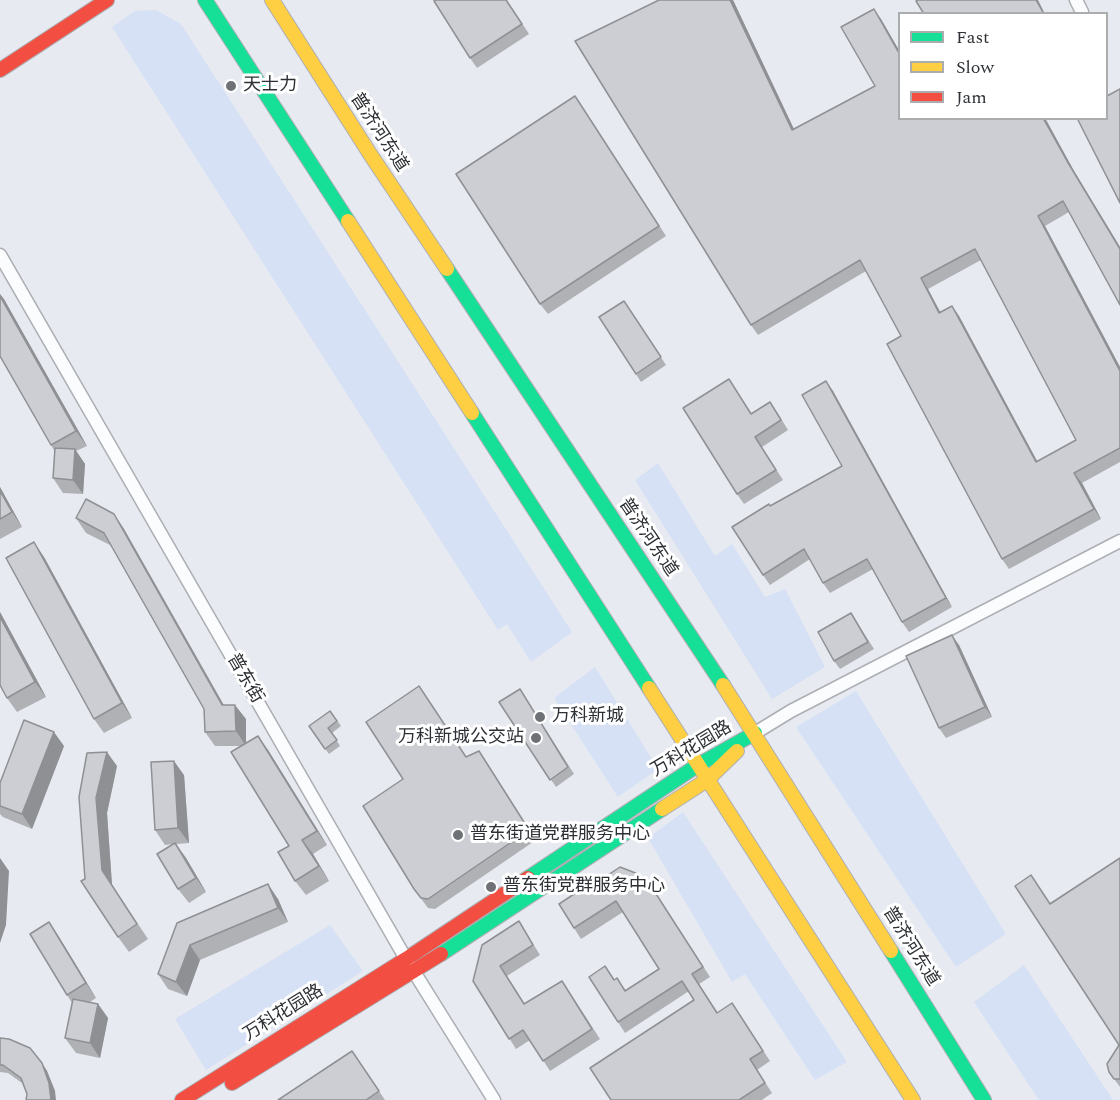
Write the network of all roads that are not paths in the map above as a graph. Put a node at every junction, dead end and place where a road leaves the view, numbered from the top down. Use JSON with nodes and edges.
{"nodes":[{"id":1,"x":106,"y":0,"type":"edge"},
{"id":2,"x":205,"y":0,"type":"edge"},
{"id":3,"x":272,"y":0,"type":"edge"},
{"id":4,"x":1076,"y":0,"type":"edge"},
{"id":5,"x":1082,"y":12,"type":"edge"},
{"id":6,"x":0,"y":70,"type":"edge"},
{"id":7,"x":0,"y":255,"type":"edge"},
{"id":8,"x":1120,"y":541,"type":"edge"},
{"id":9,"x":755,"y":733,"type":"junction"},
{"id":10,"x":698,"y":765,"type":"junction"},
{"id":11,"x":707,"y":780,"type":"junction"},
{"id":12,"x":576,"y":847,"type":"junction"},
{"id":13,"x":584,"y":860,"type":"junction"},
{"id":14,"x":406,"y":959,"type":"junction"},
{"id":15,"x":413,"y":972,"type":"junction"},
{"id":16,"x":182,"y":1100,"type":"edge"},
{"id":17,"x":204,"y":1100,"type":"edge"},
{"id":18,"x":494,"y":1100,"type":"edge"},
{"id":19,"x":913,"y":1100,"type":"edge"},
{"id":20,"x":984,"y":1100,"type":"edge"}],
"edges":[{"from":1,"to":6,"type":"main road"},
{"from":2,"to":10,"type":"main road"},
{"from":3,"to":9,"type":"main road","name":"普济河东道"},
{"from":4,"to":5,"type":"street"},
{"from":7,"to":14,"type":"street","name":"普东街"},
{"from":8,"to":9,"type":"street"},
{"from":9,"to":10,"type":"main road","name":"万科花园路"},
{"from":9,"to":11,"type":"main road","name":"万科花园路"},
{"from":9,"to":20,"type":"main road","name":"普济河东道"},
{"from":10,"to":11,"type":"main road"},
{"from":10,"to":12,"type":"main road","name":"万科花园路"},
{"from":11,"to":13,"type":"main road","name":"万科花园路"},
{"from":11,"to":19,"type":"main road"},
{"from":12,"to":13,"type":"main road"},
{"from":12,"to":14,"type":"main road","name":"万科花园路"},
{"from":13,"to":15,"type":"main road","name":"万科花园路"},
{"from":14,"to":15,"type":"street","name":"普东街"},
{"from":14,"to":16,"type":"main road","name":"万科花园路"},
{"from":15,"to":17,"type":"main road","name":"万科花园路"},
{"from":15,"to":18,"type":"street","name":"普东街"}]}
